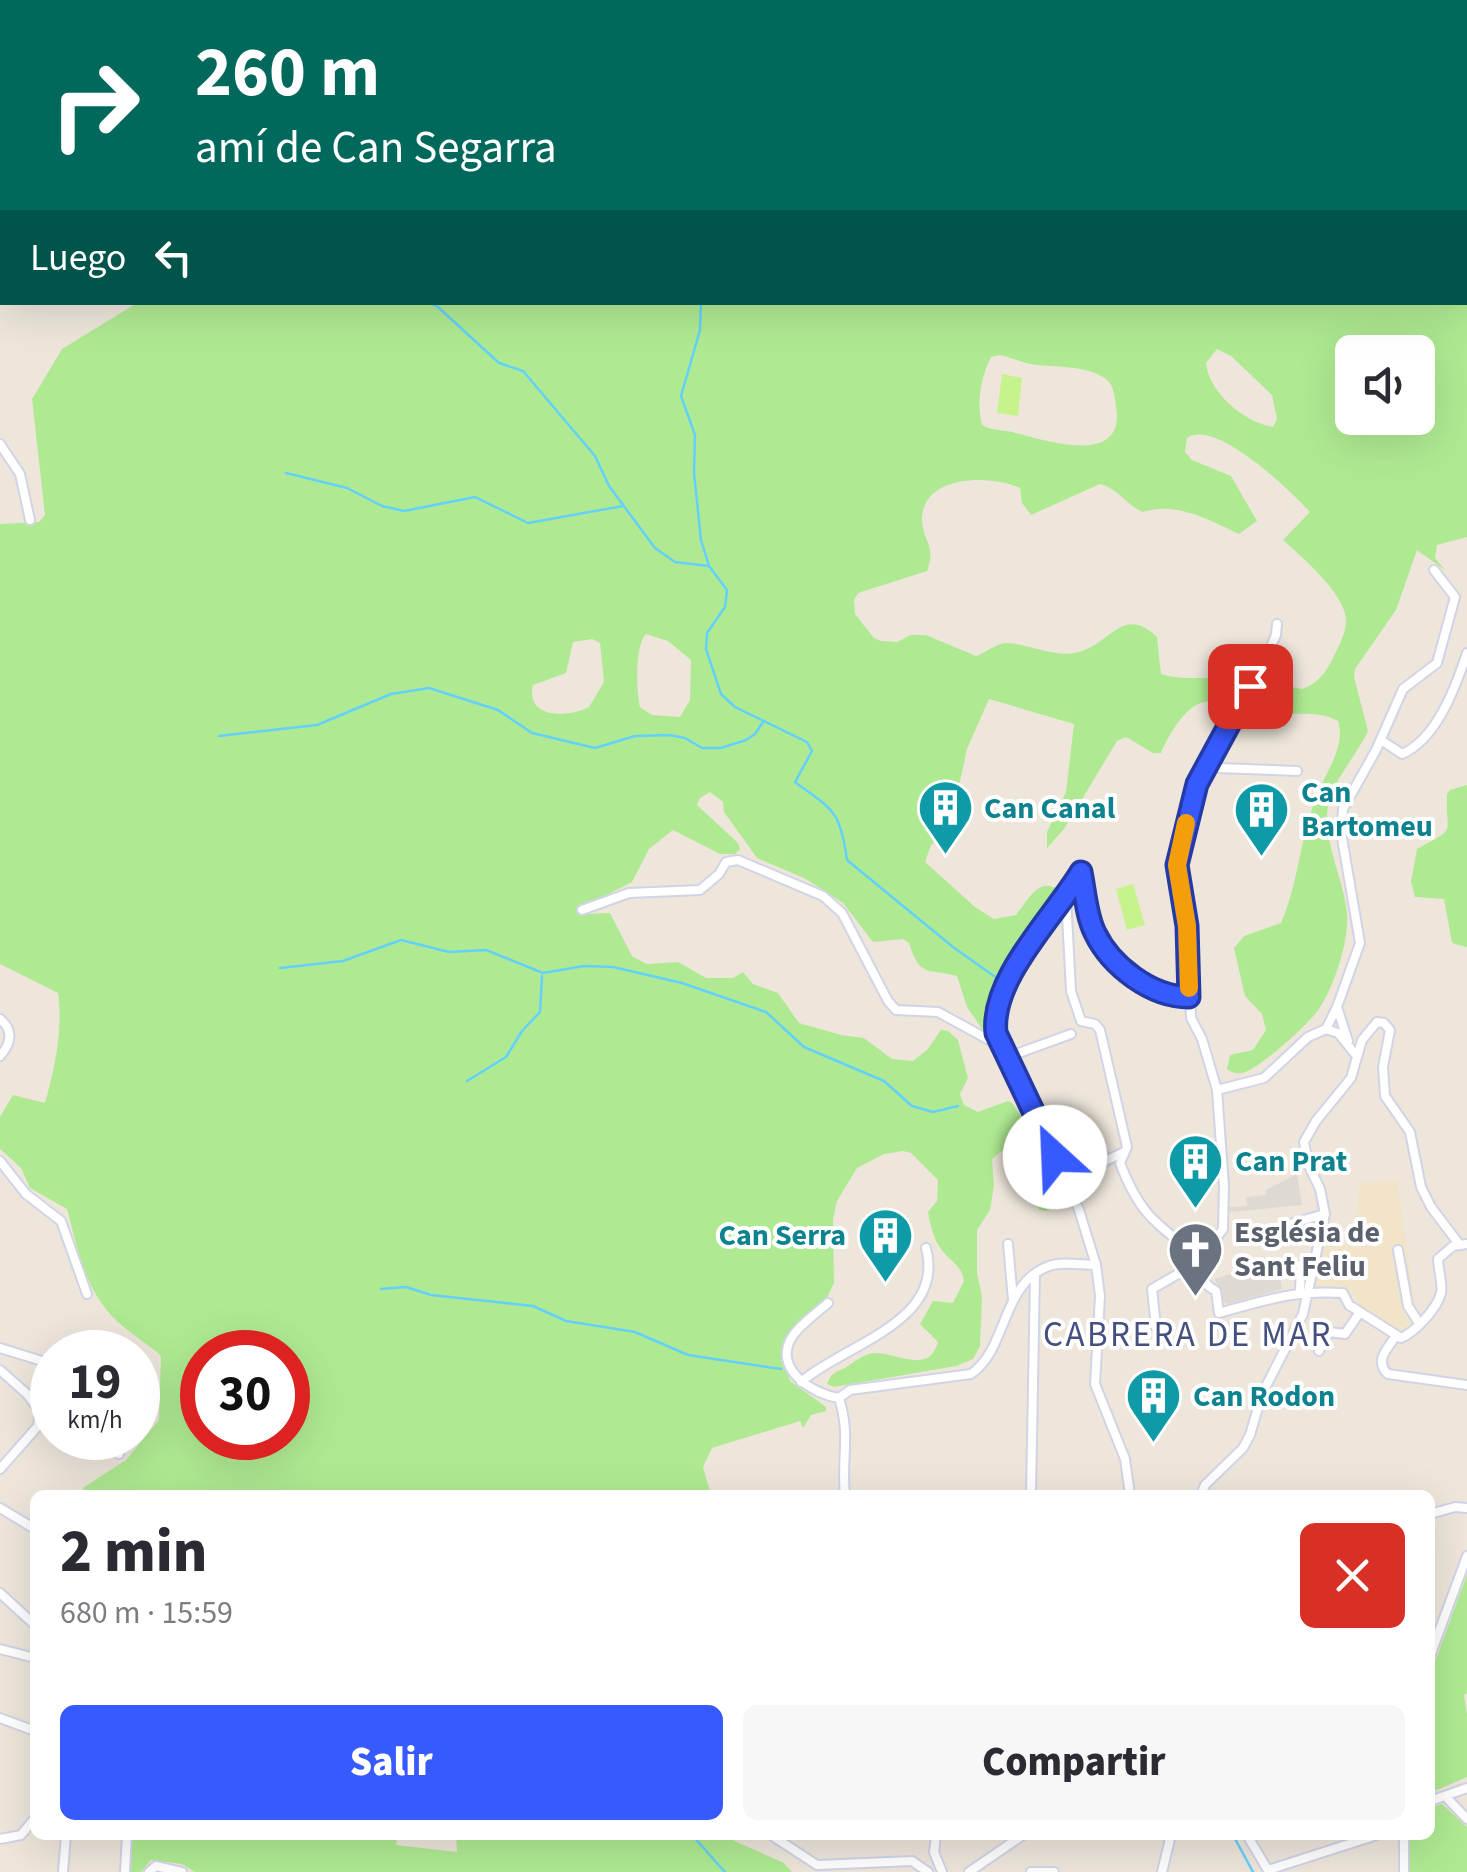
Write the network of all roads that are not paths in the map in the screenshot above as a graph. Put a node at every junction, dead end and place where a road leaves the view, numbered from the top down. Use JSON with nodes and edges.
{"nodes":[{"id":1,"x":0,"y":444,"type":"edge"},
{"id":2,"x":30,"y":520,"type":"dead end"},
{"id":3,"x":1434,"y":570,"type":"dead end"},
{"id":4,"x":1277,"y":624,"type":"dead end"},
{"id":5,"x":1467,"y":652,"type":"edge"},
{"id":6,"x":1381,"y":740,"type":"junction"},
{"id":7,"x":1207,"y":764,"type":"junction"},
{"id":8,"x":1297,"y":772,"type":"dead end"},
{"id":9,"x":1066,"y":896,"type":"junction"},
{"id":10,"x":582,"y":910,"type":"dead end"},
{"id":11,"x":1189,"y":997,"type":"junction"},
{"id":12,"x":1337,"y":1007,"type":"junction"},
{"id":13,"x":0,"y":1019,"type":"edge"},
{"id":14,"x":1326,"y":1028,"type":"junction"},
{"id":15,"x":1070,"y":1034,"type":"dead end"},
{"id":16,"x":1348,"y":1044,"type":"junction"},
{"id":17,"x":1002,"y":1047,"type":"junction"},
{"id":18,"x":1356,"y":1055,"type":"junction"},
{"id":19,"x":0,"y":1056,"type":"edge"},
{"id":20,"x":1008,"y":1057,"type":"junction"},
{"id":21,"x":1217,"y":1090,"type":"junction"},
{"id":22,"x":1098,"y":1142,"type":"dead end"},
{"id":23,"x":1122,"y":1153,"type":"junction"},
{"id":24,"x":1105,"y":1160,"type":"junction"},
{"id":25,"x":0,"y":1161,"type":"edge"},
{"id":26,"x":1070,"y":1188,"type":"junction"},
{"id":27,"x":1325,"y":1214,"type":"junction"},
{"id":28,"x":1286,"y":1225,"type":"dead end"},
{"id":29,"x":1008,"y":1244,"type":"dead end"},
{"id":30,"x":1463,"y":1244,"type":"edge"},
{"id":31,"x":926,"y":1248,"type":"dead end"},
{"id":32,"x":1398,"y":1250,"type":"dead end"},
{"id":33,"x":1201,"y":1260,"type":"junction"},
{"id":34,"x":1096,"y":1265,"type":"junction"},
{"id":35,"x":1302,"y":1265,"type":"dead end"},
{"id":36,"x":1035,"y":1274,"type":"junction"},
{"id":37,"x":1200,"y":1275,"type":"junction"},
{"id":38,"x":1304,"y":1291,"type":"junction"},
{"id":39,"x":88,"y":1294,"type":"dead end"},
{"id":40,"x":1013,"y":1300,"type":"junction"},
{"id":41,"x":828,"y":1303,"type":"dead end"},
{"id":42,"x":1360,"y":1312,"type":"junction"},
{"id":43,"x":1419,"y":1324,"type":"junction"},
{"id":44,"x":1156,"y":1326,"type":"dead end"},
{"id":45,"x":1396,"y":1336,"type":"junction"},
{"id":46,"x":0,"y":1348,"type":"edge"},
{"id":47,"x":1319,"y":1350,"type":"dead end"},
{"id":48,"x":30,"y":1357,"type":"edge"},
{"id":49,"x":0,"y":1370,"type":"edge"},
{"id":50,"x":801,"y":1382,"type":"junction"},
{"id":51,"x":1467,"y":1385,"type":"edge"},
{"id":52,"x":839,"y":1398,"type":"junction"},
{"id":53,"x":0,"y":1469,"type":"edge"},
{"id":54,"x":845,"y":1490,"type":"edge"},
{"id":55,"x":1031,"y":1490,"type":"edge"},
{"id":56,"x":1129,"y":1490,"type":"edge"},
{"id":57,"x":1203,"y":1490,"type":"edge"},
{"id":58,"x":0,"y":1508,"type":"edge"},
{"id":59,"x":1467,"y":1508,"type":"edge"},
{"id":60,"x":1435,"y":1513,"type":"edge"},
{"id":61,"x":30,"y":1526,"type":"edge"},
{"id":62,"x":1467,"y":1556,"type":"edge"},
{"id":63,"x":0,"y":1593,"type":"edge"},
{"id":64,"x":30,"y":1620,"type":"edge"},
{"id":65,"x":1435,"y":1642,"type":"edge"},
{"id":66,"x":0,"y":1649,"type":"edge"},
{"id":67,"x":30,"y":1657,"type":"edge"},
{"id":68,"x":0,"y":1718,"type":"edge"},
{"id":69,"x":30,"y":1729,"type":"edge"},
{"id":70,"x":1467,"y":1788,"type":"edge"},
{"id":71,"x":1445,"y":1796,"type":"junction"},
{"id":72,"x":1435,"y":1799,"type":"edge"},
{"id":73,"x":1467,"y":1819,"type":"edge"},
{"id":74,"x":30,"y":1824,"type":"edge"},
{"id":75,"x":0,"y":1839,"type":"edge"},
{"id":76,"x":65,"y":1840,"type":"edge"},
{"id":77,"x":127,"y":1840,"type":"edge"},
{"id":78,"x":779,"y":1840,"type":"edge"},
{"id":79,"x":935,"y":1840,"type":"edge"},
{"id":80,"x":1016,"y":1840,"type":"edge"},
{"id":81,"x":1170,"y":1840,"type":"edge"},
{"id":82,"x":1250,"y":1840,"type":"edge"},
{"id":83,"x":1337,"y":1840,"type":"edge"},
{"id":84,"x":1364,"y":1840,"type":"edge"},
{"id":85,"x":1404,"y":1840,"type":"edge"},
{"id":86,"x":1339,"y":1849,"type":"junction"},
{"id":87,"x":1268,"y":1871,"type":"edge"},
{"id":88,"x":62,"y":1872,"type":"edge"},
{"id":89,"x":125,"y":1872,"type":"edge"},
{"id":90,"x":149,"y":1872,"type":"edge"},
{"id":91,"x":182,"y":1872,"type":"edge"},
{"id":92,"x":928,"y":1872,"type":"edge"},
{"id":93,"x":942,"y":1872,"type":"edge"},
{"id":94,"x":969,"y":1872,"type":"edge"},
{"id":95,"x":1031,"y":1872,"type":"edge"},
{"id":96,"x":1054,"y":1872,"type":"edge"},
{"id":97,"x":1162,"y":1872,"type":"edge"},
{"id":98,"x":1404,"y":1872,"type":"edge"}],
"edges":[{"from":1,"to":2,"type":"street"},
{"from":3,"to":6,"type":"street"},
{"from":4,"to":7,"type":"street"},
{"from":5,"to":6,"type":"street"},
{"from":6,"to":12,"type":"street"},
{"from":7,"to":8,"type":"street"},
{"from":7,"to":11,"type":"street"},
{"from":9,"to":11,"type":"street"},
{"from":9,"to":17,"type":"street"},
{"from":9,"to":23,"type":"street"},
{"from":10,"to":17,"type":"street"},
{"from":11,"to":21,"type":"street"},
{"from":12,"to":14,"type":"street"},
{"from":12,"to":16,"type":"street"},
{"from":13,"to":19,"type":"street"},
{"from":14,"to":16,"type":"street"},
{"from":14,"to":21,"type":"street"},
{"from":15,"to":20,"type":"street"},
{"from":16,"to":18,"type":"street"},
{"from":17,"to":20,"type":"street"},
{"from":18,"to":27,"type":"street"},
{"from":18,"to":30,"type":"street"},
{"from":20,"to":26,"type":"street"},
{"from":21,"to":33,"type":"street"},
{"from":22,"to":24,"type":"street"},
{"from":23,"to":24,"type":"street"},
{"from":23,"to":33,"type":"street"},
{"from":24,"to":26,"type":"street"},
{"from":25,"to":39,"type":"street"},
{"from":26,"to":34,"type":"street"},
{"from":27,"to":28,"type":"street"},
{"from":27,"to":38,"type":"street"},
{"from":29,"to":40,"type":"street"},
{"from":30,"to":43,"type":"street"},
{"from":31,"to":50,"type":"street"},
{"from":32,"to":43,"type":"street"},
{"from":33,"to":37,"type":"street"},
{"from":34,"to":36,"type":"street"},
{"from":34,"to":56,"type":"street"},
{"from":35,"to":38,"type":"street"},
{"from":36,"to":40,"type":"street"},
{"from":36,"to":55,"type":"street"},
{"from":37,"to":38,"type":"street"},
{"from":37,"to":44,"type":"street"},
{"from":38,"to":42,"type":"street"},
{"from":38,"to":57,"type":"street"},
{"from":40,"to":52,"type":"street"},
{"from":41,"to":50,"type":"street"},
{"from":42,"to":45,"type":"street"},
{"from":42,"to":47,"type":"street"},
{"from":43,"to":45,"type":"street"},
{"from":45,"to":51,"type":"street"},
{"from":46,"to":48,"type":"street"},
{"from":49,"to":53,"type":"street"},
{"from":50,"to":52,"type":"street"},
{"from":52,"to":54,"type":"street"},
{"from":58,"to":61,"type":"street"},
{"from":59,"to":60,"type":"street"},
{"from":62,"to":65,"type":"street"},
{"from":63,"to":64,"type":"street"},
{"from":66,"to":67,"type":"street"},
{"from":68,"to":69,"type":"street"},
{"from":70,"to":71,"type":"street"},
{"from":71,"to":72,"type":"street"},
{"from":71,"to":73,"type":"street"},
{"from":74,"to":75,"type":"street"},
{"from":76,"to":88,"type":"street"},
{"from":77,"to":89,"type":"street"},
{"from":78,"to":92,"type":"street"},
{"from":79,"to":93,"type":"street"},
{"from":80,"to":94,"type":"street"},
{"from":81,"to":97,"type":"street"},
{"from":82,"to":87,"type":"street"},
{"from":83,"to":86,"type":"street"},
{"from":84,"to":86,"type":"street"},
{"from":85,"to":98,"type":"street"},
{"from":86,"to":87,"type":"street"},
{"from":90,"to":91,"type":"street"},
{"from":95,"to":96,"type":"street"}]}
